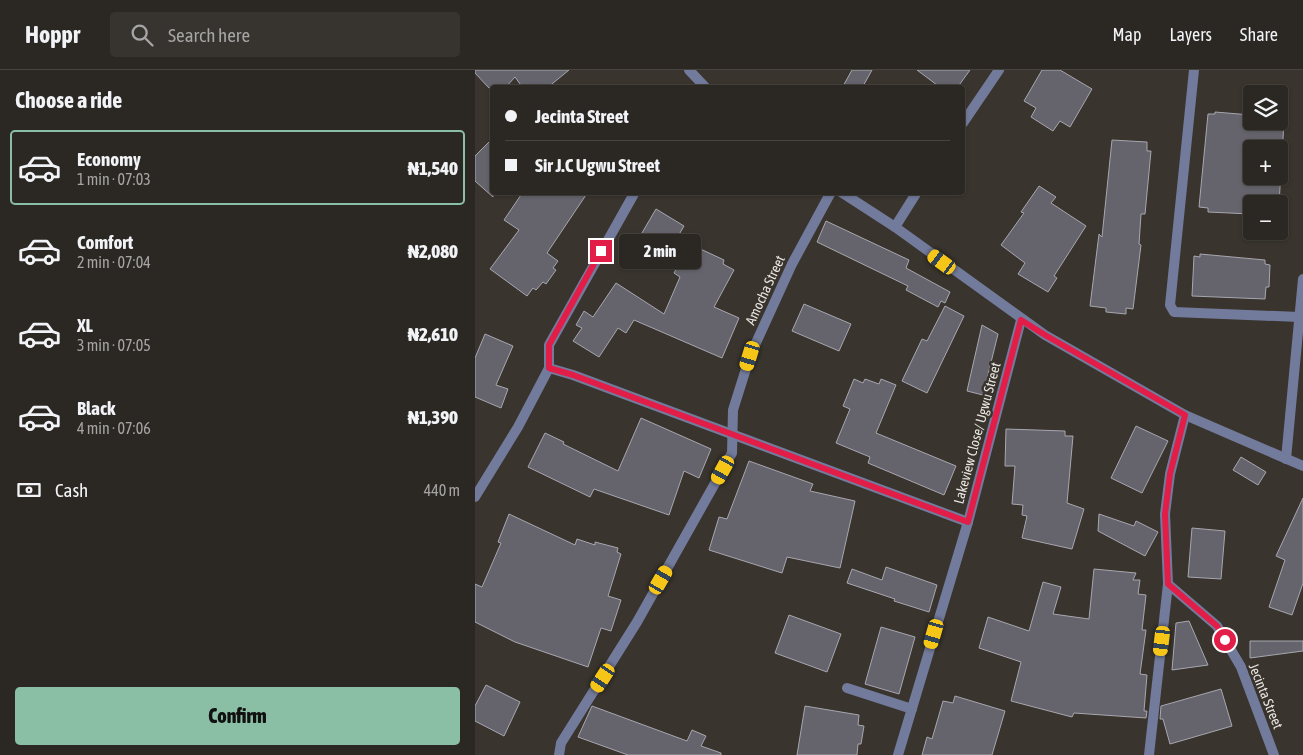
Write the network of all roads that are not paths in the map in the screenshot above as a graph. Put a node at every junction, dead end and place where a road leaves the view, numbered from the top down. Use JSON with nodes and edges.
{"nodes":[{"id":1,"x":689,"y":70,"type":"edge"},
{"id":2,"x":999,"y":70,"type":"edge"},
{"id":3,"x":1194,"y":70,"type":"edge"},
{"id":4,"x":703,"y":85,"type":"edge"},
{"id":5,"x":965,"y":120,"type":"edge"},
{"id":6,"x":633,"y":195,"type":"edge"},
{"id":7,"x":829,"y":195,"type":"edge"},
{"id":8,"x":846,"y":195,"type":"edge"},
{"id":9,"x":915,"y":195,"type":"edge"},
{"id":10,"x":895,"y":227,"type":"junction"},
{"id":11,"x":1303,"y":279,"type":"edge"},
{"id":12,"x":1299,"y":317,"type":"junction"},
{"id":13,"x":1021,"y":320,"type":"junction"},
{"id":14,"x":549,"y":368,"type":"junction"},
{"id":15,"x":1185,"y":415,"type":"junction"},
{"id":16,"x":732,"y":433,"type":"junction"},
{"id":17,"x":1286,"y":459,"type":"junction"},
{"id":18,"x":1303,"y":466,"type":"edge"},
{"id":19,"x":475,"y":498,"type":"edge"},
{"id":20,"x":968,"y":522,"type":"junction"},
{"id":21,"x":1168,"y":584,"type":"junction"},
{"id":22,"x":847,"y":688,"type":"dead end"},
{"id":23,"x":912,"y":709,"type":"junction"},
{"id":24,"x":559,"y":755,"type":"edge"},
{"id":25,"x":898,"y":755,"type":"edge"},
{"id":26,"x":1149,"y":755,"type":"edge"},
{"id":27,"x":1274,"y":755,"type":"edge"}],
"edges":[{"from":1,"to":4,"type":"street"},
{"from":2,"to":5,"type":"street"},
{"from":3,"to":12,"type":"street"},
{"from":6,"to":14,"type":"street"},
{"from":7,"to":16,"type":"street","name":"Amocha Street"},
{"from":8,"to":10,"type":"street"},
{"from":9,"to":10,"type":"street"},
{"from":10,"to":13,"type":"street"},
{"from":11,"to":12,"type":"street"},
{"from":12,"to":17,"type":"street"},
{"from":13,"to":15,"type":"street"},
{"from":13,"to":20,"type":"street","name":"Lakeview Close/ Ugwu Street"},
{"from":14,"to":16,"type":"street"},
{"from":14,"to":19,"type":"street"},
{"from":15,"to":17,"type":"street"},
{"from":15,"to":21,"type":"street"},
{"from":16,"to":20,"type":"street"},
{"from":16,"to":24,"type":"street","name":"Amocha Street"},
{"from":17,"to":18,"type":"street"},
{"from":20,"to":23,"type":"street","name":"Lakeview Close/ Ugwu Street"},
{"from":21,"to":26,"type":"street"},
{"from":21,"to":27,"type":"street","name":"Jecinta Street"},
{"from":22,"to":23,"type":"street"},
{"from":23,"to":25,"type":"street","name":"Lakeview Close/ Ugwu Street"}]}
